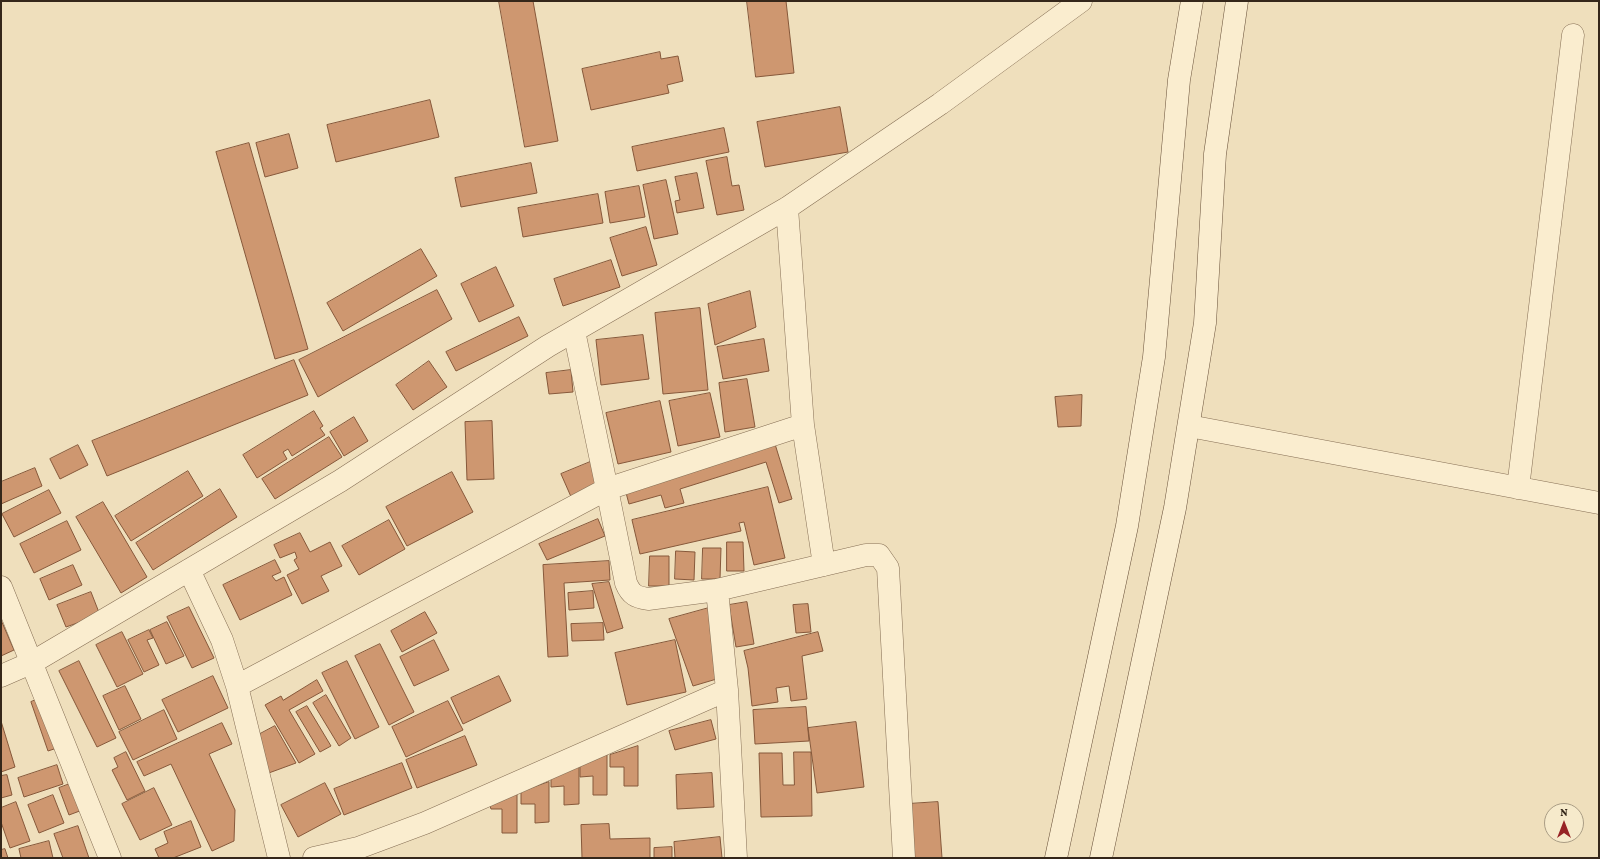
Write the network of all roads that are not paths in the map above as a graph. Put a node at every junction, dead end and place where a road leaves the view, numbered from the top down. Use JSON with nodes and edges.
{"nodes":[{"id":1,"x":1081,"y":1,"type":"edge"},
{"id":2,"x":1192,"y":1,"type":"edge"},
{"id":3,"x":1236,"y":1,"type":"edge"},
{"id":4,"x":1573,"y":35,"type":"dead end"},
{"id":5,"x":788,"y":208,"type":"junction"},
{"id":6,"x":574,"y":331,"type":"junction"},
{"id":7,"x":803,"y":425,"type":"junction"},
{"id":8,"x":1189,"y":426,"type":"junction"},
{"id":9,"x":608,"y":488,"type":"junction"},
{"id":10,"x":1518,"y":488,"type":"junction"},
{"id":11,"x":1599,"y":503,"type":"edge"},
{"id":12,"x":824,"y":565,"type":"junction"},
{"id":13,"x":189,"y":570,"type":"junction"},
{"id":14,"x":1,"y":587,"type":"edge"},
{"id":15,"x":717,"y":590,"type":"junction"},
{"id":16,"x":33,"y":662,"type":"junction"},
{"id":17,"x":1,"y":676,"type":"edge"},
{"id":18,"x":237,"y":686,"type":"junction"},
{"id":19,"x":727,"y":690,"type":"junction"},
{"id":20,"x":364,"y":853,"type":"edge"},
{"id":21,"x":110,"y":858,"type":"edge"},
{"id":22,"x":279,"y":858,"type":"edge"},
{"id":23,"x":314,"y":858,"type":"edge"},
{"id":24,"x":736,"y":858,"type":"edge"},
{"id":25,"x":904,"y":858,"type":"edge"},
{"id":26,"x":1056,"y":858,"type":"edge"},
{"id":27,"x":1101,"y":858,"type":"edge"}],
"edges":[{"from":1,"to":5,"type":"street"},
{"from":2,"to":26,"type":"street"},
{"from":3,"to":8,"type":"street"},
{"from":4,"to":10,"type":"street"},
{"from":5,"to":6,"type":"street"},
{"from":5,"to":7,"type":"street"},
{"from":6,"to":9,"type":"street"},
{"from":6,"to":13,"type":"street"},
{"from":7,"to":9,"type":"street"},
{"from":7,"to":12,"type":"street"},
{"from":8,"to":10,"type":"street"},
{"from":8,"to":27,"type":"street"},
{"from":9,"to":15,"type":"street"},
{"from":9,"to":18,"type":"street"},
{"from":10,"to":11,"type":"street"},
{"from":12,"to":15,"type":"street"},
{"from":12,"to":25,"type":"street"},
{"from":13,"to":16,"type":"street"},
{"from":13,"to":18,"type":"street"},
{"from":14,"to":16,"type":"street"},
{"from":15,"to":19,"type":"street"},
{"from":16,"to":17,"type":"street"},
{"from":16,"to":21,"type":"street"},
{"from":18,"to":22,"type":"street"},
{"from":19,"to":20,"type":"street"},
{"from":19,"to":24,"type":"street"},
{"from":20,"to":23,"type":"street"}]}
